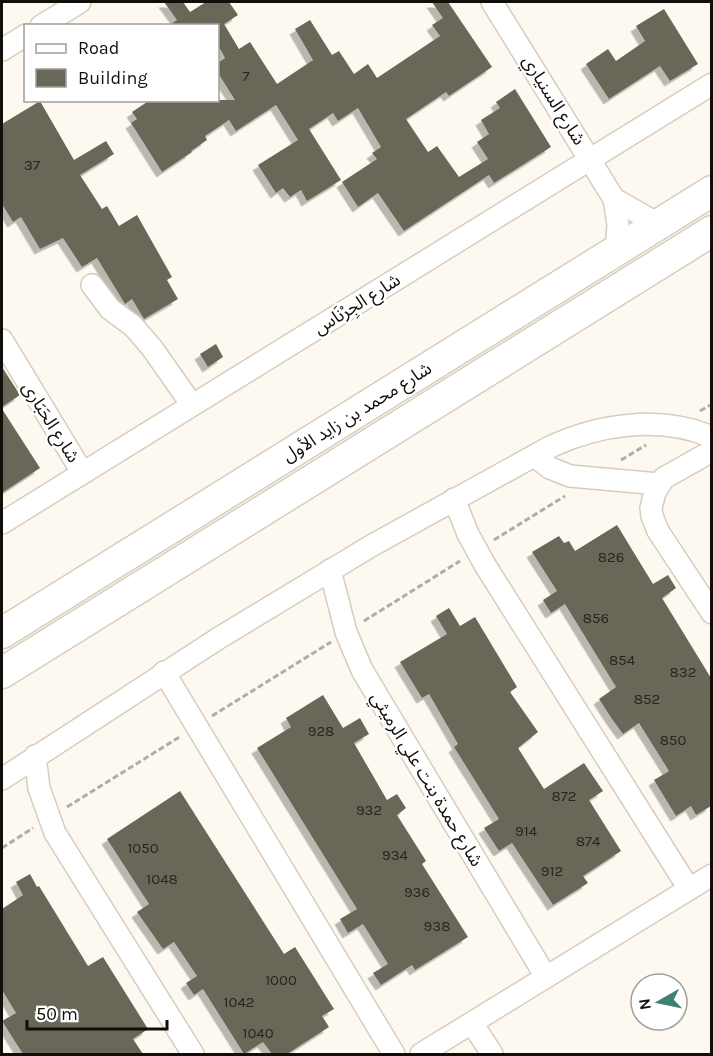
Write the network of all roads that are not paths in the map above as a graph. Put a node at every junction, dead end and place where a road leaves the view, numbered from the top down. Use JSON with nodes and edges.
{"nodes":[{"id":1,"x":80,"y":2,"type":"edge"},
{"id":2,"x":492,"y":2,"type":"edge"},
{"id":3,"x":44,"y":24,"type":"edge"},
{"id":4,"x":24,"y":36,"type":"edge"},
{"id":5,"x":2,"y":50,"type":"edge"},
{"id":6,"x":711,"y":84,"type":"edge"},
{"id":7,"x":591,"y":160,"type":"junction"},
{"id":8,"x":711,"y":191,"type":"edge"},
{"id":9,"x":614,"y":199,"type":"junction"},
{"id":10,"x":658,"y":224,"type":"junction"},
{"id":11,"x":703,"y":240,"type":"edge"},
{"id":12,"x":616,"y":251,"type":"junction"},
{"id":13,"x":92,"y":285,"type":"dead end"},
{"id":14,"x":2,"y":340,"type":"edge"},
{"id":15,"x":192,"y":405,"type":"junction"},
{"id":16,"x":711,"y":437,"type":"edge"},
{"id":17,"x":711,"y":451,"type":"edge"},
{"id":18,"x":534,"y":456,"type":"junction"},
{"id":19,"x":82,"y":472,"type":"junction"},
{"id":20,"x":659,"y":484,"type":"junction"},
{"id":21,"x":454,"y":499,"type":"junction"},
{"id":22,"x":2,"y":523,"type":"edge"},
{"id":23,"x":330,"y":570,"type":"junction"},
{"id":24,"x":711,"y":613,"type":"edge"},
{"id":25,"x":2,"y":633,"type":"edge"},
{"id":26,"x":164,"y":672,"type":"junction"},
{"id":27,"x":2,"y":673,"type":"edge"},
{"id":28,"x":35,"y":756,"type":"junction"},
{"id":29,"x":2,"y":779,"type":"edge"},
{"id":30,"x":711,"y":875,"type":"edge"},
{"id":31,"x":689,"y":889,"type":"junction"},
{"id":32,"x":546,"y":977,"type":"junction"},
{"id":33,"x":472,"y":1023,"type":"junction"},
{"id":34,"x":194,"y":1054,"type":"edge"},
{"id":35,"x":394,"y":1054,"type":"edge"},
{"id":36,"x":421,"y":1054,"type":"edge"},
{"id":37,"x":492,"y":1054,"type":"edge"}],
"edges":[{"from":1,"to":3,"type":"street"},
{"from":2,"to":7,"type":"street","name":"شارع السنياري"},
{"from":4,"to":5,"type":"street"},
{"from":6,"to":7,"type":"street","name":"شارع الجِرْنَاس"},
{"from":7,"to":9,"type":"street","name":"شارع السنياري"},
{"from":7,"to":15,"type":"street","name":"شارع الجِرْنَاس"},
{"from":8,"to":10,"type":"main road","name":"شارع محمد بن زايد الأول"},
{"from":9,"to":10,"type":"street","name":"شارع السنياري"},
{"from":9,"to":12,"type":"street","name":"شارع السنياري"},
{"from":10,"to":12,"type":"main road","name":"شارع محمد بن زايد الأول"},
{"from":11,"to":27,"type":"main road","name":"شارع محمد بن زايد الأول"},
{"from":12,"to":25,"type":"main road","name":"شارع محمد بن زايد الأول"},
{"from":13,"to":15,"type":"street"},
{"from":14,"to":19,"type":"street","name":"شارع الحَبَارى"},
{"from":15,"to":19,"type":"street","name":"شارع الجِرْنَاس"},
{"from":16,"to":18,"type":"street"},
{"from":17,"to":20,"type":"street"},
{"from":18,"to":20,"type":"street"},
{"from":18,"to":21,"type":"street"},
{"from":19,"to":22,"type":"street","name":"شارع الجِرْنَاس"},
{"from":20,"to":24,"type":"street"},
{"from":21,"to":23,"type":"street"},
{"from":21,"to":31,"type":"street"},
{"from":23,"to":26,"type":"street"},
{"from":23,"to":32,"type":"street","name":"شارع حمدة بنت علي الرميثي"},
{"from":26,"to":28,"type":"street"},
{"from":26,"to":35,"type":"street"},
{"from":28,"to":29,"type":"street"},
{"from":28,"to":34,"type":"street"},
{"from":30,"to":31,"type":"street"},
{"from":31,"to":32,"type":"street"},
{"from":32,"to":33,"type":"street"},
{"from":33,"to":36,"type":"street"},
{"from":33,"to":37,"type":"street"}]}
